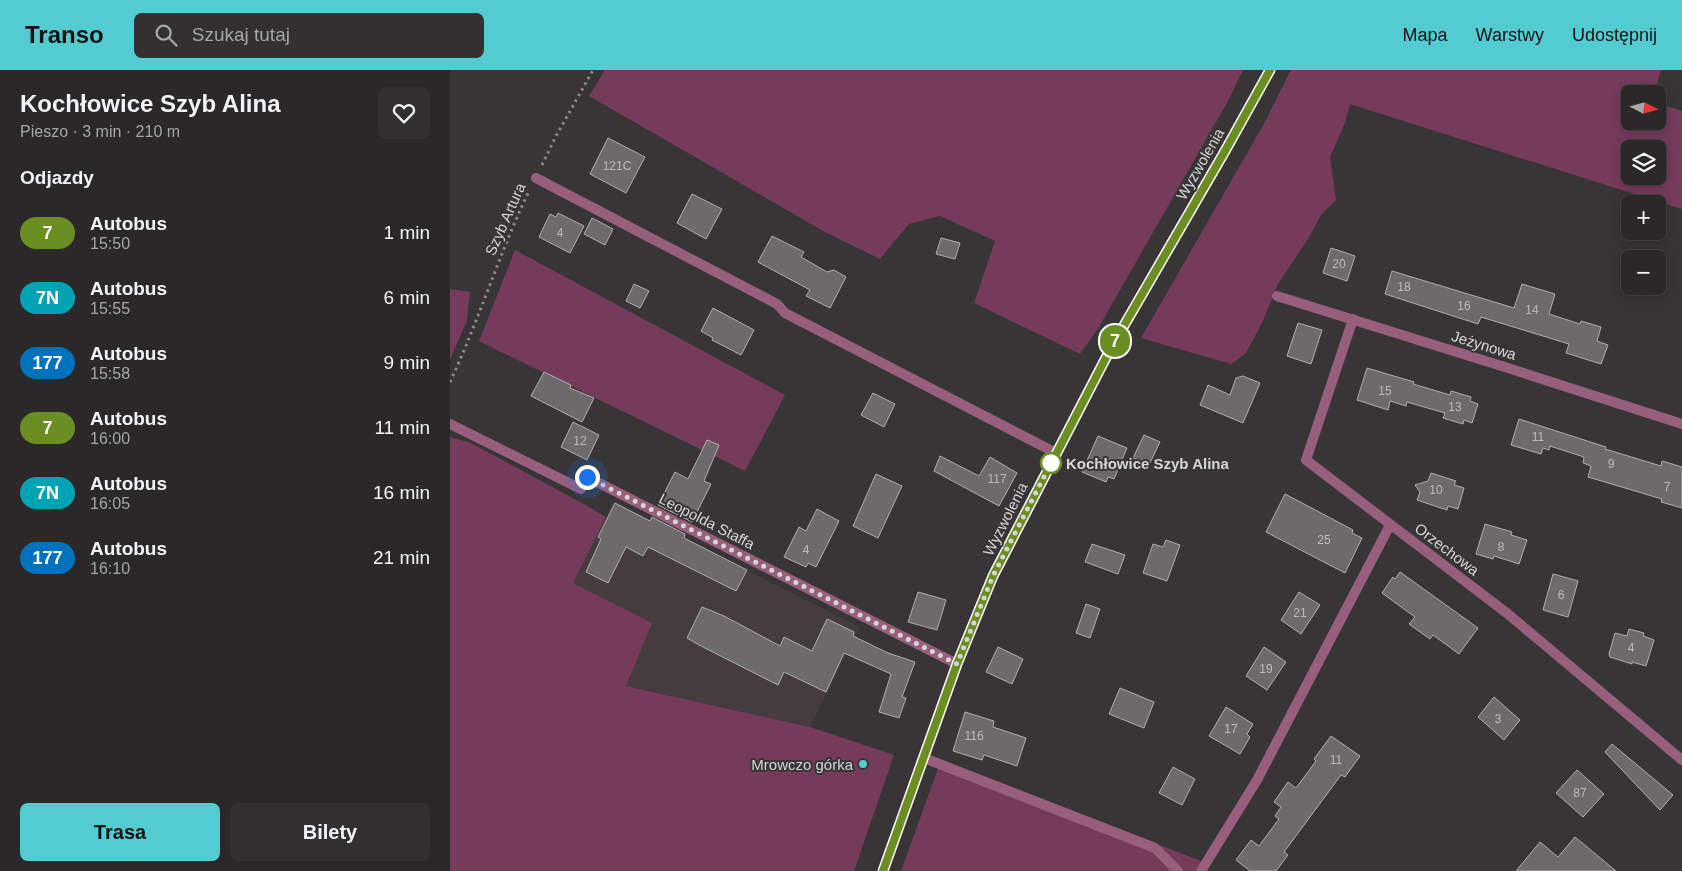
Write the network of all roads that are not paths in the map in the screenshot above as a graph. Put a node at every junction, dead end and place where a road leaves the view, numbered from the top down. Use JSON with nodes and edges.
{"nodes":[{"id":1,"x":1270,"y":70,"type":"edge"},
{"id":2,"x":536,"y":178,"type":"road end"},
{"id":3,"x":1277,"y":296,"type":"dead end"},
{"id":4,"x":1353,"y":319,"type":"junction"},
{"id":5,"x":450,"y":424,"type":"edge"},
{"id":6,"x":1682,"y":424,"type":"edge"},
{"id":7,"x":1056,"y":454,"type":"junction"},
{"id":8,"x":1390,"y":525,"type":"junction"},
{"id":9,"x":957,"y":664,"type":"junction"},
{"id":10,"x":924,"y":758,"type":"junction"},
{"id":11,"x":1682,"y":760,"type":"edge"},
{"id":12,"x":883,"y":871,"type":"edge"},
{"id":13,"x":1178,"y":871,"type":"edge"},
{"id":14,"x":1201,"y":871,"type":"edge"}],
"edges":[{"from":1,"to":7,"type":"street","name":"Wyzwolenia"},
{"from":2,"to":7,"type":"street"},
{"from":3,"to":4,"type":"street","name":"Jeżynowa"},
{"from":4,"to":6,"type":"street","name":"Jeżynowa"},
{"from":4,"to":8,"type":"street","name":"Orzechowa"},
{"from":5,"to":9,"type":"street","name":"Leopolda Staffa"},
{"from":7,"to":9,"type":"street","name":"Wyzwolenia"},
{"from":8,"to":11,"type":"street","name":"Orzechowa"},
{"from":8,"to":14,"type":"street"},
{"from":9,"to":10,"type":"street","name":"Wyzwolenia"},
{"from":10,"to":12,"type":"street","name":"Wyzwolenia"},
{"from":10,"to":13,"type":"street"}]}
